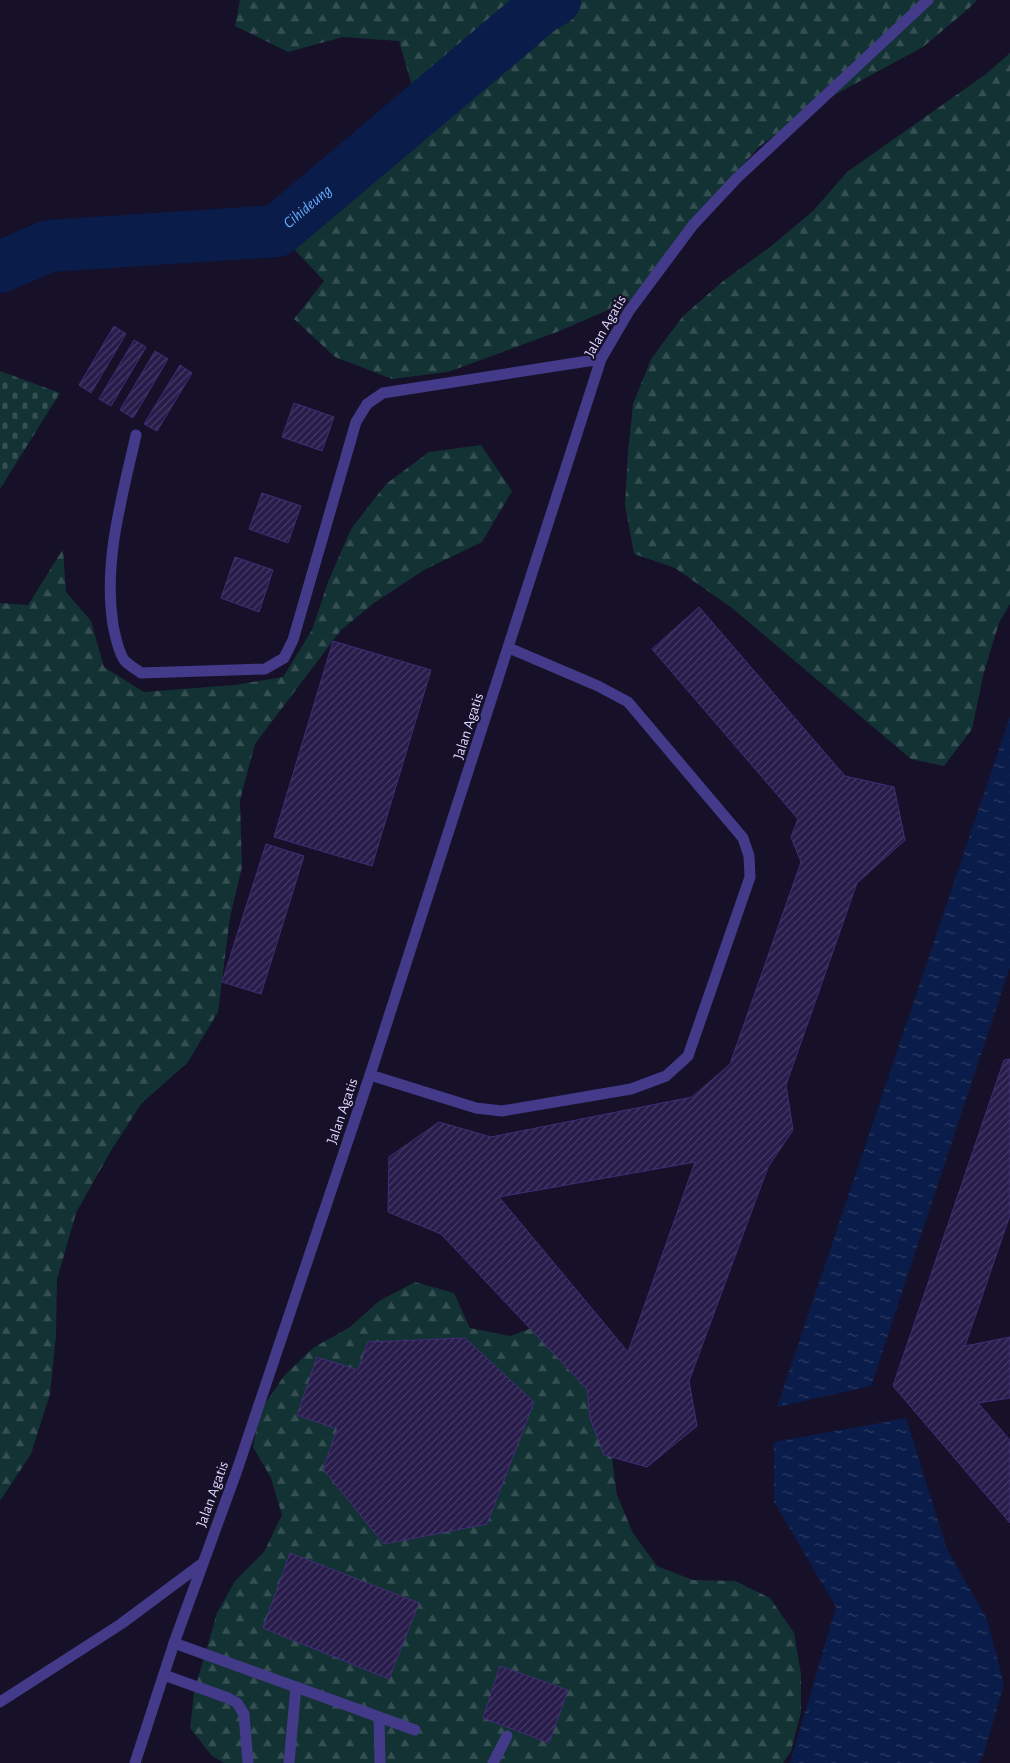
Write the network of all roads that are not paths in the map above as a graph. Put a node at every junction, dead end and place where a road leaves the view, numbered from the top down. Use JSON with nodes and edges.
{"nodes":[{"id":1,"x":928,"y":0,"type":"edge"},
{"id":2,"x":600,"y":359,"type":"junction"},
{"id":3,"x":136,"y":436,"type":"dead end"},
{"id":4,"x":509,"y":648,"type":"junction"},
{"id":5,"x":370,"y":1075,"type":"junction"},
{"id":6,"x":203,"y":1563,"type":"junction"},
{"id":7,"x":174,"y":1642,"type":"junction"},
{"id":8,"x":164,"y":1675,"type":"junction"},
{"id":9,"x":296,"y":1687,"type":"junction"},
{"id":10,"x":0,"y":1702,"type":"edge"},
{"id":11,"x":380,"y":1717,"type":"junction"},
{"id":12,"x":415,"y":1730,"type":"dead end"},
{"id":13,"x":507,"y":1736,"type":"dead end"},
{"id":14,"x":135,"y":1763,"type":"edge"},
{"id":15,"x":248,"y":1763,"type":"edge"},
{"id":16,"x":289,"y":1763,"type":"edge"},
{"id":17,"x":380,"y":1763,"type":"edge"},
{"id":18,"x":493,"y":1763,"type":"edge"}],
"edges":[{"from":1,"to":2,"type":"lane","name":"Jalan Agatis"},
{"from":2,"to":3,"type":"lane"},
{"from":2,"to":4,"type":"lane","name":"Jalan Agatis"},
{"from":4,"to":5,"type":"lane","name":"Jalan Agatis"},
{"from":4,"to":5,"type":"lane"},
{"from":5,"to":6,"type":"lane","name":"Jalan Agatis"},
{"from":6,"to":7,"type":"lane","name":"Jalan Agatis"},
{"from":6,"to":10,"type":"lane"},
{"from":7,"to":8,"type":"lane","name":"Jalan Agatis"},
{"from":7,"to":9,"type":"lane"},
{"from":8,"to":14,"type":"lane","name":"Jalan Agatis"},
{"from":8,"to":15,"type":"lane"},
{"from":9,"to":11,"type":"lane"},
{"from":9,"to":16,"type":"lane"},
{"from":11,"to":12,"type":"lane"},
{"from":11,"to":17,"type":"lane"},
{"from":13,"to":18,"type":"lane"}]}
